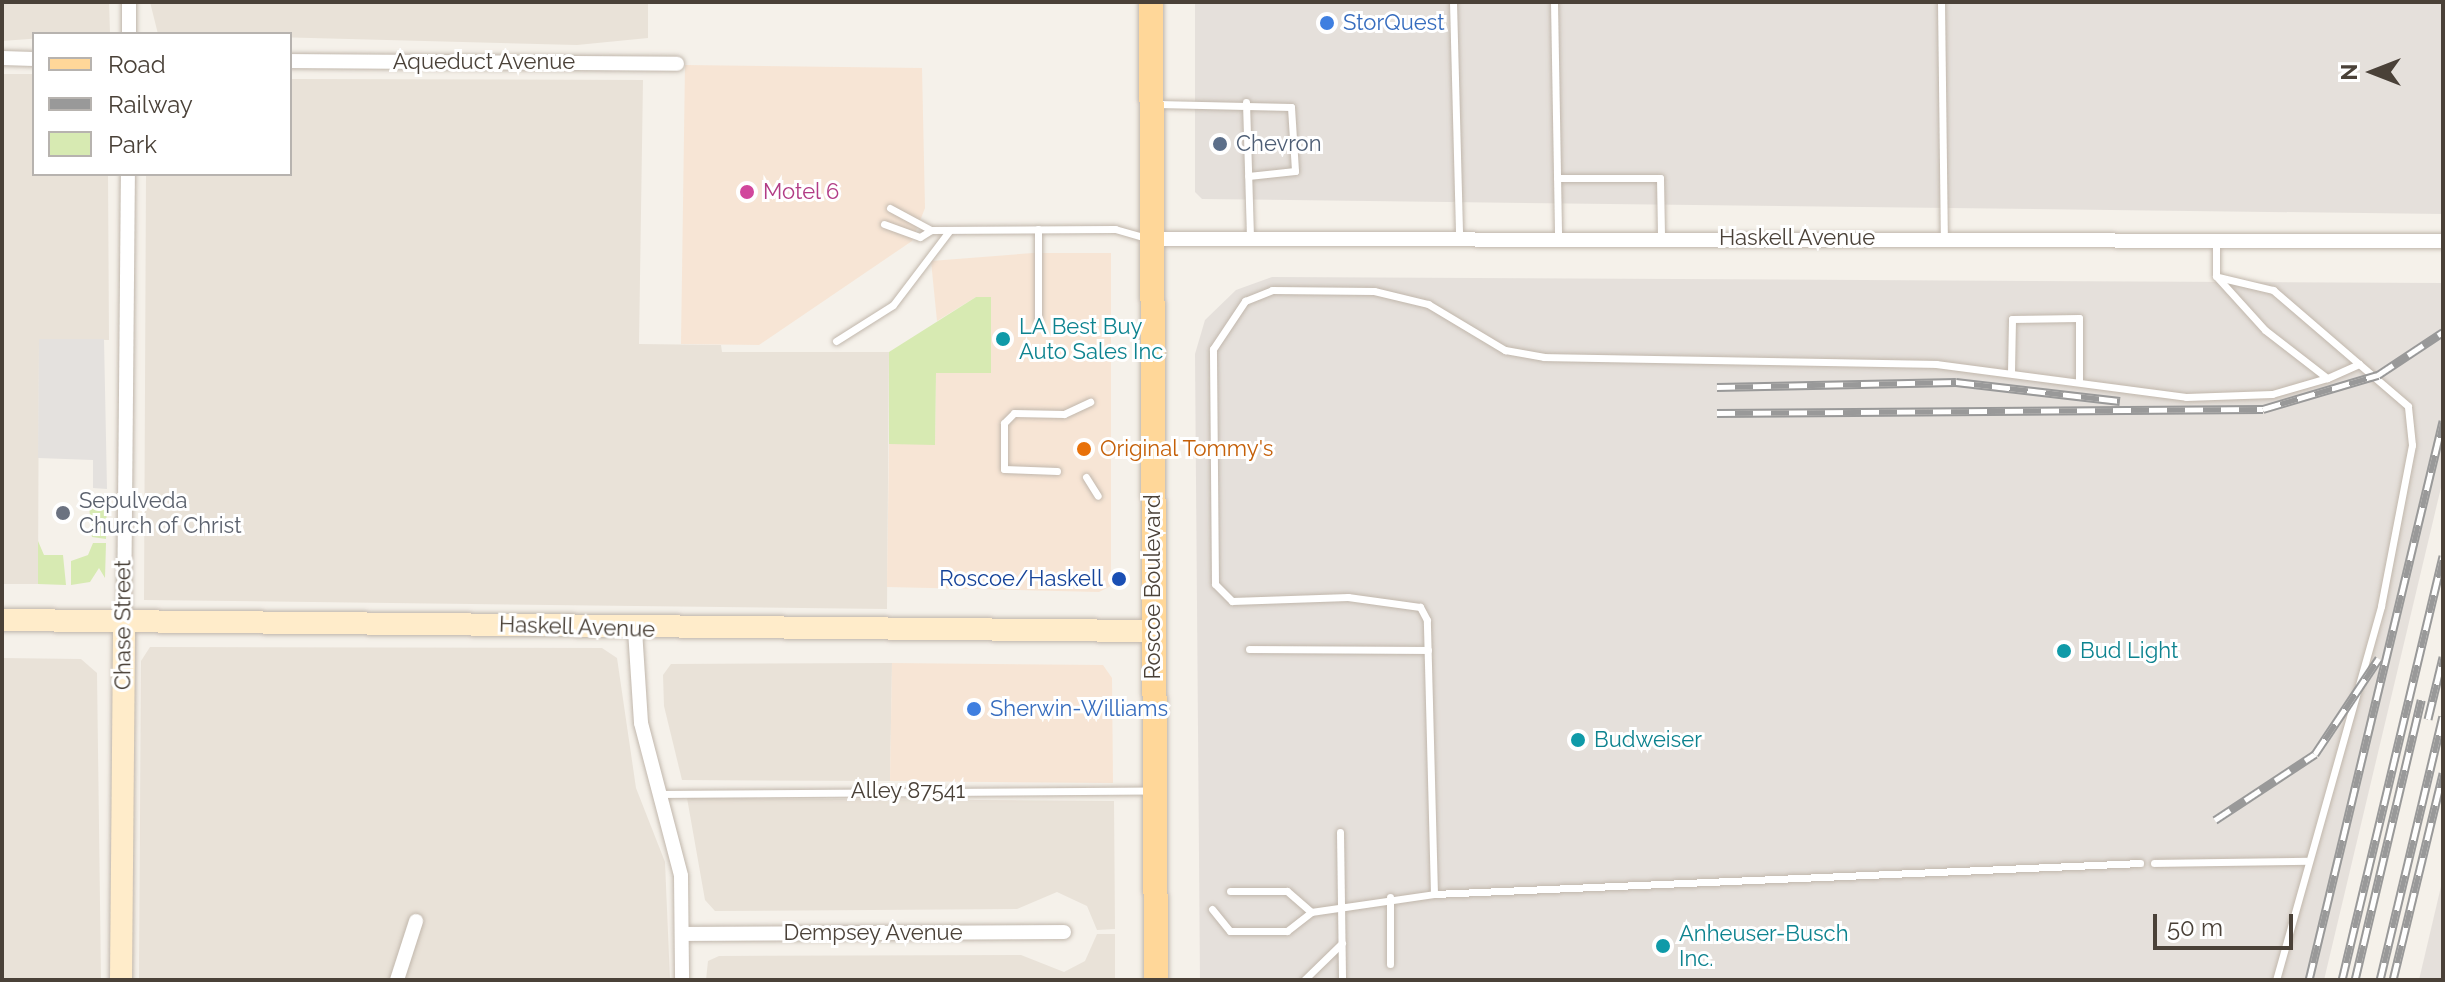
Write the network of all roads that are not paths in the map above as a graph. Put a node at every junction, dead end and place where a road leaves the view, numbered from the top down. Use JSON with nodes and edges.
{"nodes":[{"id":1,"x":129,"y":2,"type":"edge"},
{"id":2,"x":1151,"y":2,"type":"edge"},
{"id":3,"x":1453,"y":2,"type":"edge"},
{"id":4,"x":1554,"y":2,"type":"edge"},
{"id":5,"x":1941,"y":2,"type":"edge"},
{"id":6,"x":129,"y":32,"type":"edge"},
{"id":7,"x":2,"y":58,"type":"edge"},
{"id":8,"x":32,"y":59,"type":"edge"},
{"id":9,"x":292,"y":61,"type":"edge"},
{"id":10,"x":677,"y":64,"type":"dead end"},
{"id":11,"x":1246,"y":102,"type":"junction"},
{"id":12,"x":1151,"y":104,"type":"junction"},
{"id":13,"x":128,"y":176,"type":"edge"},
{"id":14,"x":1248,"y":176,"type":"junction"},
{"id":15,"x":1557,"y":178,"type":"junction"},
{"id":16,"x":890,"y":208,"type":"dead end"},
{"id":17,"x":884,"y":224,"type":"dead end"},
{"id":18,"x":1038,"y":229,"type":"junction"},
{"id":19,"x":931,"y":230,"type":"junction"},
{"id":20,"x":950,"y":230,"type":"junction"},
{"id":21,"x":1661,"y":238,"type":"junction"},
{"id":22,"x":1944,"y":238,"type":"junction"},
{"id":23,"x":2216,"y":238,"type":"junction"},
{"id":24,"x":1151,"y":239,"type":"junction"},
{"id":25,"x":1250,"y":239,"type":"junction"},
{"id":26,"x":1459,"y":239,"type":"junction"},
{"id":27,"x":1558,"y":239,"type":"junction"},
{"id":28,"x":2443,"y":241,"type":"edge"},
{"id":29,"x":2216,"y":276,"type":"junction"},
{"id":30,"x":1038,"y":322,"type":"dead end"},
{"id":31,"x":836,"y":341,"type":"dead end"},
{"id":32,"x":2359,"y":364,"type":"junction"},
{"id":33,"x":2011,"y":372,"type":"junction"},
{"id":34,"x":2327,"y":378,"type":"junction"},
{"id":35,"x":2079,"y":382,"type":"junction"},
{"id":36,"x":1090,"y":402,"type":"dead end"},
{"id":37,"x":1057,"y":471,"type":"dead end"},
{"id":38,"x":1086,"y":477,"type":"dead end"},
{"id":39,"x":1098,"y":496,"type":"dead end"},
{"id":40,"x":2,"y":620,"type":"edge"},
{"id":41,"x":124,"y":622,"type":"junction"},
{"id":42,"x":635,"y":630,"type":"junction"},
{"id":43,"x":1153,"y":631,"type":"junction"},
{"id":44,"x":1249,"y":649,"type":"dead end"},
{"id":45,"x":1428,"y":650,"type":"junction"},
{"id":46,"x":1155,"y":791,"type":"junction"},
{"id":47,"x":661,"y":794,"type":"junction"},
{"id":48,"x":1340,"y":832,"type":"dead end"},
{"id":49,"x":2306,"y":861,"type":"junction"},
{"id":50,"x":2140,"y":863,"type":"dead end"},
{"id":51,"x":2154,"y":863,"type":"dead end"},
{"id":52,"x":1230,"y":891,"type":"dead end"},
{"id":53,"x":1434,"y":894,"type":"junction"},
{"id":54,"x":1390,"y":897,"type":"junction"},
{"id":55,"x":1212,"y":909,"type":"dead end"},
{"id":56,"x":1342,"y":911,"type":"junction"},
{"id":57,"x":1311,"y":912,"type":"junction"},
{"id":58,"x":416,"y":921,"type":"dead end"},
{"id":59,"x":1064,"y":932,"type":"dead end"},
{"id":60,"x":682,"y":934,"type":"junction"},
{"id":61,"x":1342,"y":943,"type":"junction"},
{"id":62,"x":1390,"y":964,"type":"dead end"},
{"id":63,"x":121,"y":980,"type":"edge"},
{"id":64,"x":397,"y":980,"type":"edge"},
{"id":65,"x":682,"y":980,"type":"edge"},
{"id":66,"x":1156,"y":980,"type":"edge"},
{"id":67,"x":1304,"y":980,"type":"edge"},
{"id":68,"x":1342,"y":980,"type":"edge"},
{"id":69,"x":2276,"y":980,"type":"edge"}],
"edges":[{"from":1,"to":6,"type":"street"},
{"from":2,"to":12,"type":"main road","name":"Roscoe Boulevard"},
{"from":3,"to":26,"type":"lane"},
{"from":4,"to":15,"type":"lane"},
{"from":5,"to":22,"type":"lane"},
{"from":7,"to":8,"type":"street"},
{"from":9,"to":10,"type":"street","name":"Aqueduct Avenue"},
{"from":11,"to":12,"type":"lane"},
{"from":11,"to":14,"type":"lane"},
{"from":11,"to":14,"type":"lane"},
{"from":12,"to":24,"type":"main road","name":"Roscoe Boulevard"},
{"from":13,"to":41,"type":"street","name":"Chase Street"},
{"from":14,"to":25,"type":"lane"},
{"from":15,"to":21,"type":"lane"},
{"from":15,"to":27,"type":"lane"},
{"from":16,"to":19,"type":"lane"},
{"from":17,"to":19,"type":"lane"},
{"from":18,"to":20,"type":"lane"},
{"from":18,"to":24,"type":"lane"},
{"from":18,"to":30,"type":"lane"},
{"from":19,"to":20,"type":"lane"},
{"from":20,"to":31,"type":"lane"},
{"from":21,"to":22,"type":"street","name":"Haskell Avenue"},
{"from":21,"to":27,"type":"street","name":"Haskell Avenue"},
{"from":22,"to":23,"type":"street","name":"Haskell Avenue"},
{"from":23,"to":28,"type":"street","name":"Haskell Avenue"},
{"from":23,"to":29,"type":"lane"},
{"from":24,"to":25,"type":"street","name":"Haskell Avenue"},
{"from":24,"to":43,"type":"main road","name":"Roscoe Boulevard"},
{"from":25,"to":26,"type":"street","name":"Haskell Avenue"},
{"from":26,"to":27,"type":"street","name":"Haskell Avenue"},
{"from":29,"to":32,"type":"lane"},
{"from":29,"to":34,"type":"lane"},
{"from":32,"to":34,"type":"lane"},
{"from":32,"to":49,"type":"lane"},
{"from":33,"to":35,"type":"lane"},
{"from":33,"to":35,"type":"lane"},
{"from":33,"to":45,"type":"lane"},
{"from":34,"to":35,"type":"lane"},
{"from":36,"to":37,"type":"lane"},
{"from":38,"to":39,"type":"lane"},
{"from":40,"to":41,"type":"main road","name":"Haskell Avenue"},
{"from":41,"to":42,"type":"main road","name":"Haskell Avenue"},
{"from":41,"to":63,"type":"main road","name":"Chase Street"},
{"from":42,"to":43,"type":"main road","name":"Haskell Avenue"},
{"from":42,"to":47,"type":"street"},
{"from":43,"to":46,"type":"main road","name":"Roscoe Boulevard"},
{"from":44,"to":45,"type":"lane"},
{"from":45,"to":53,"type":"lane"},
{"from":46,"to":47,"type":"lane","name":"Alley 87541"},
{"from":46,"to":66,"type":"main road","name":"Roscoe Boulevard"},
{"from":47,"to":60,"type":"street"},
{"from":48,"to":56,"type":"lane"},
{"from":49,"to":51,"type":"lane"},
{"from":49,"to":69,"type":"lane"},
{"from":50,"to":53,"type":"lane"},
{"from":52,"to":57,"type":"lane"},
{"from":53,"to":54,"type":"lane"},
{"from":54,"to":56,"type":"lane"},
{"from":54,"to":62,"type":"lane"},
{"from":55,"to":57,"type":"lane"},
{"from":56,"to":57,"type":"lane"},
{"from":56,"to":61,"type":"lane"},
{"from":58,"to":64,"type":"street"},
{"from":59,"to":60,"type":"street","name":"Dempsey Avenue"},
{"from":60,"to":65,"type":"street"},
{"from":61,"to":67,"type":"lane"},
{"from":61,"to":68,"type":"lane"}]}
